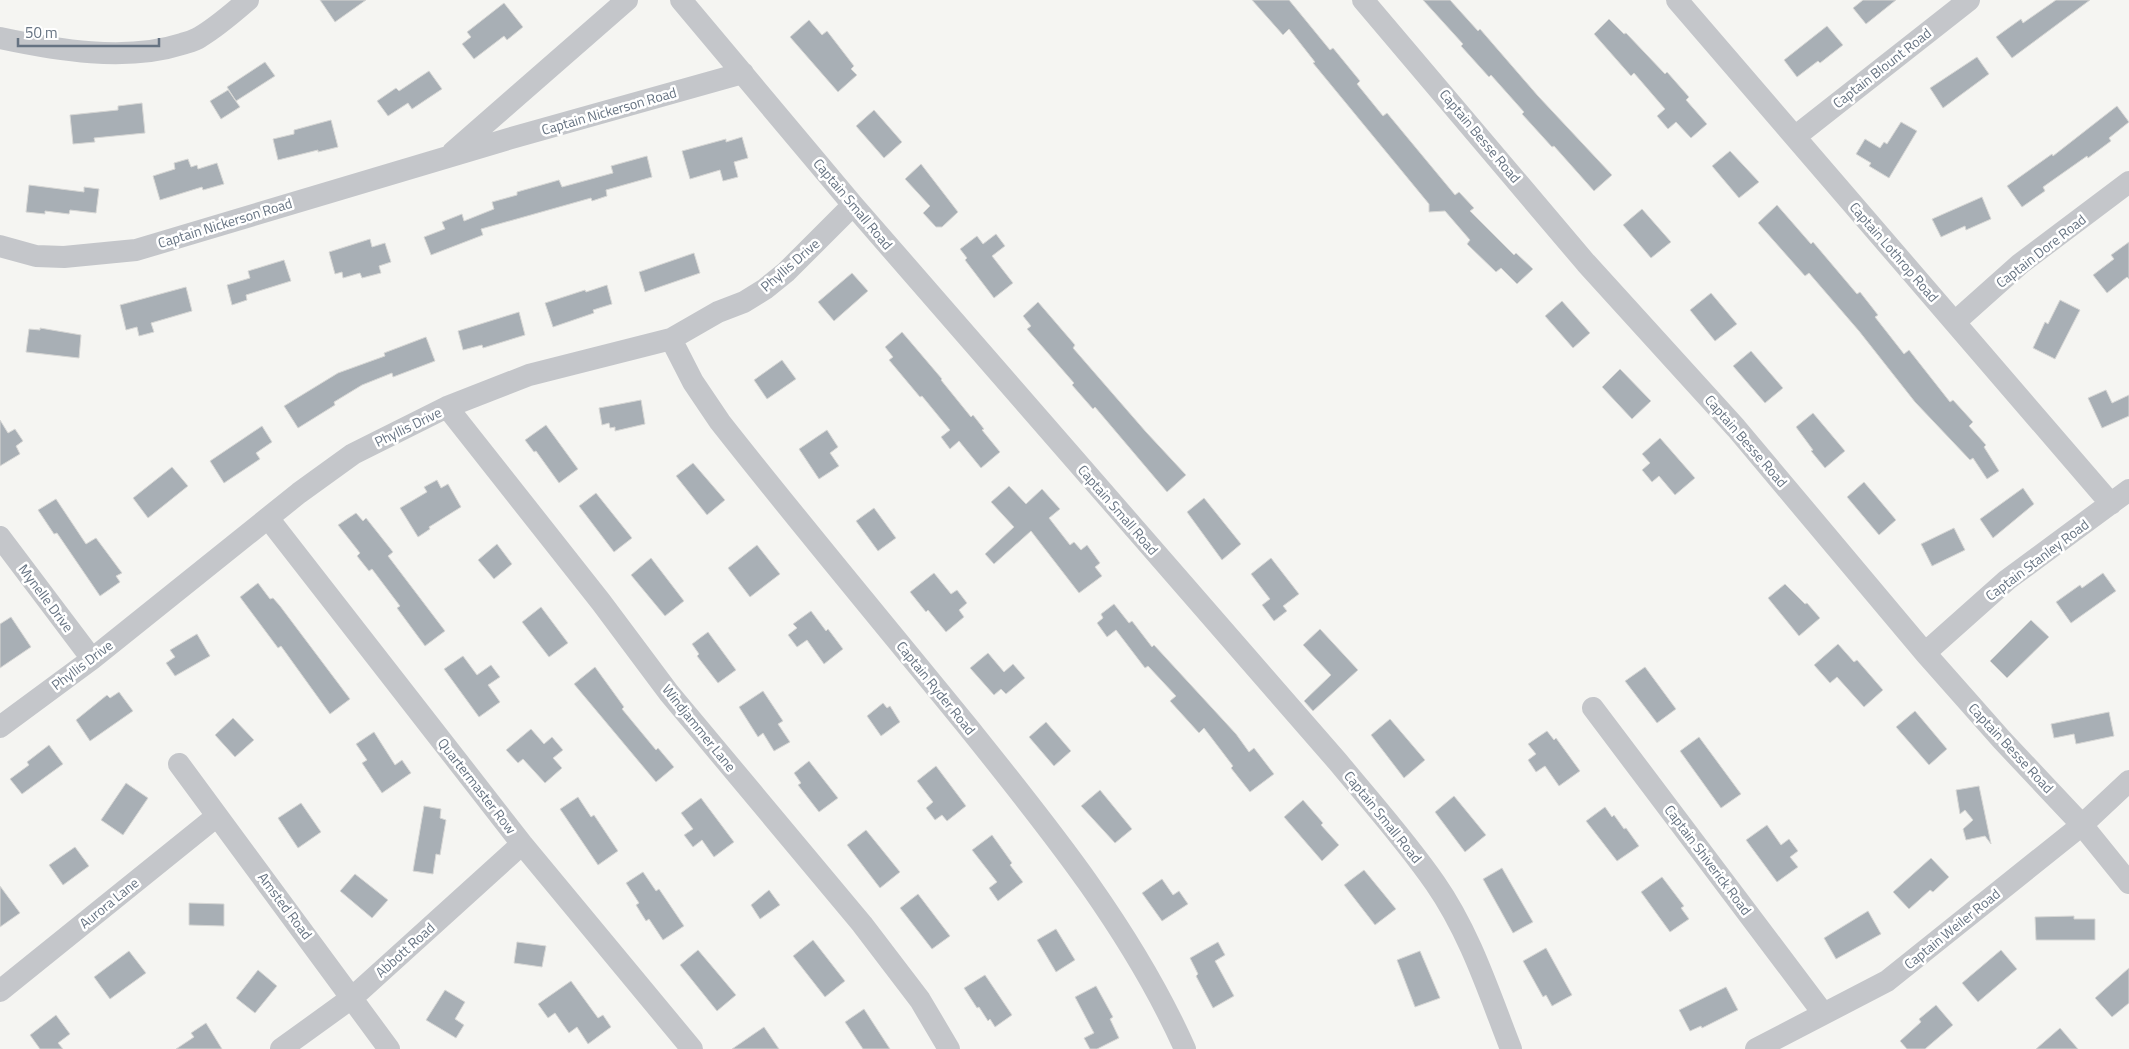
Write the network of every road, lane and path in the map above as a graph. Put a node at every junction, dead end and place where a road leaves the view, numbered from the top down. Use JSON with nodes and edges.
{"nodes":[{"id":1,"x":248,"y":0,"type":"edge"},
{"id":2,"x":627,"y":0,"type":"edge"},
{"id":3,"x":681,"y":0,"type":"edge"},
{"id":4,"x":1363,"y":0,"type":"edge"},
{"id":5,"x":1677,"y":0,"type":"edge"},
{"id":6,"x":1969,"y":0,"type":"edge"},
{"id":7,"x":0,"y":38,"type":"edge"},
{"id":8,"x":743,"y":73,"type":"junction"},
{"id":9,"x":1796,"y":136,"type":"junction"},
{"id":10,"x":446,"y":158,"type":"junction"},
{"id":11,"x":2129,"y":182,"type":"edge"},
{"id":12,"x":853,"y":205,"type":"junction"},
{"id":13,"x":0,"y":246,"type":"edge"},
{"id":14,"x":1955,"y":322,"type":"junction"},
{"id":15,"x":671,"y":339,"type":"junction"},
{"id":16,"x":447,"y":408,"type":"junction"},
{"id":17,"x":2129,"y":490,"type":"edge"},
{"id":18,"x":2111,"y":504,"type":"junction"},
{"id":19,"x":268,"y":518,"type":"junction"},
{"id":20,"x":0,"y":537,"type":"edge"},
{"id":21,"x":1926,"y":653,"type":"junction"},
{"id":22,"x":92,"y":659,"type":"junction"},
{"id":23,"x":1593,"y":708,"type":"dead end"},
{"id":24,"x":0,"y":727,"type":"edge"},
{"id":25,"x":179,"y":764,"type":"dead end"},
{"id":26,"x":2129,"y":781,"type":"edge"},
{"id":27,"x":217,"y":816,"type":"junction"},
{"id":28,"x":2082,"y":825,"type":"junction"},
{"id":29,"x":522,"y":844,"type":"junction"},
{"id":30,"x":2129,"y":883,"type":"edge"},
{"id":31,"x":0,"y":990,"type":"edge"},
{"id":32,"x":353,"y":997,"type":"junction"},
{"id":33,"x":1823,"y":1013,"type":"junction"},
{"id":34,"x":281,"y":1049,"type":"edge"},
{"id":35,"x":389,"y":1049,"type":"edge"},
{"id":36,"x":692,"y":1049,"type":"edge"},
{"id":37,"x":949,"y":1049,"type":"edge"},
{"id":38,"x":1185,"y":1049,"type":"edge"},
{"id":39,"x":1511,"y":1049,"type":"edge"},
{"id":40,"x":1756,"y":1049,"type":"edge"}],
"edges":[{"from":1,"to":7,"type":"street"},
{"from":2,"to":10,"type":"street","name":"Captain Nickerson Road"},
{"from":3,"to":8,"type":"street","name":"Captain Small Road"},
{"from":4,"to":21,"type":"street","name":"Captain Besse Road"},
{"from":5,"to":9,"type":"street","name":"Captain Lothrop Road"},
{"from":6,"to":9,"type":"street","name":"Captain Blount Road"},
{"from":8,"to":10,"type":"street","name":"Captain Nickerson Road"},
{"from":8,"to":12,"type":"street","name":"Captain Small Road"},
{"from":9,"to":14,"type":"street","name":"Captain Lothrop Road"},
{"from":10,"to":13,"type":"street","name":"Captain Nickerson Road"},
{"from":11,"to":14,"type":"street","name":"Captain Dore Road"},
{"from":12,"to":15,"type":"street","name":"Phyllis Drive"},
{"from":12,"to":39,"type":"street","name":"Captain Small Road"},
{"from":14,"to":18,"type":"street","name":"Captain Lothrop Road"},
{"from":15,"to":16,"type":"street","name":"Phyllis Drive"},
{"from":15,"to":38,"type":"street","name":"Captain Ryder Road"},
{"from":16,"to":19,"type":"street","name":"Phyllis Drive"},
{"from":16,"to":37,"type":"street","name":"Windjammer Lane"},
{"from":17,"to":18,"type":"street","name":"Captain Stanley Road"},
{"from":18,"to":21,"type":"street","name":"Captain Stanley Road"},
{"from":19,"to":22,"type":"street","name":"Phyllis Drive"},
{"from":19,"to":29,"type":"street","name":"Quartermaster Row"},
{"from":20,"to":22,"type":"street","name":"Mynelle Drive"},
{"from":21,"to":28,"type":"street","name":"Captain Besse Road"},
{"from":22,"to":24,"type":"street","name":"Phyllis Drive"},
{"from":23,"to":33,"type":"street","name":"Captain Shiverick Road"},
{"from":25,"to":27,"type":"street","name":"Amsted Road"},
{"from":26,"to":28,"type":"street","name":"Captain Weiler Road"},
{"from":27,"to":31,"type":"street","name":"Aurora Lane"},
{"from":27,"to":32,"type":"street","name":"Amsted Road"},
{"from":28,"to":30,"type":"street","name":"Captain Besse Road"},
{"from":28,"to":33,"type":"street","name":"Captain Weiler Road"},
{"from":29,"to":32,"type":"street","name":"Abbott Road"},
{"from":29,"to":36,"type":"street","name":"Quartermaster Row"},
{"from":32,"to":34,"type":"street","name":"Abbott Road"},
{"from":32,"to":35,"type":"street","name":"Amsted Road"},
{"from":33,"to":40,"type":"street","name":"Captain Weiler Road"}]}
